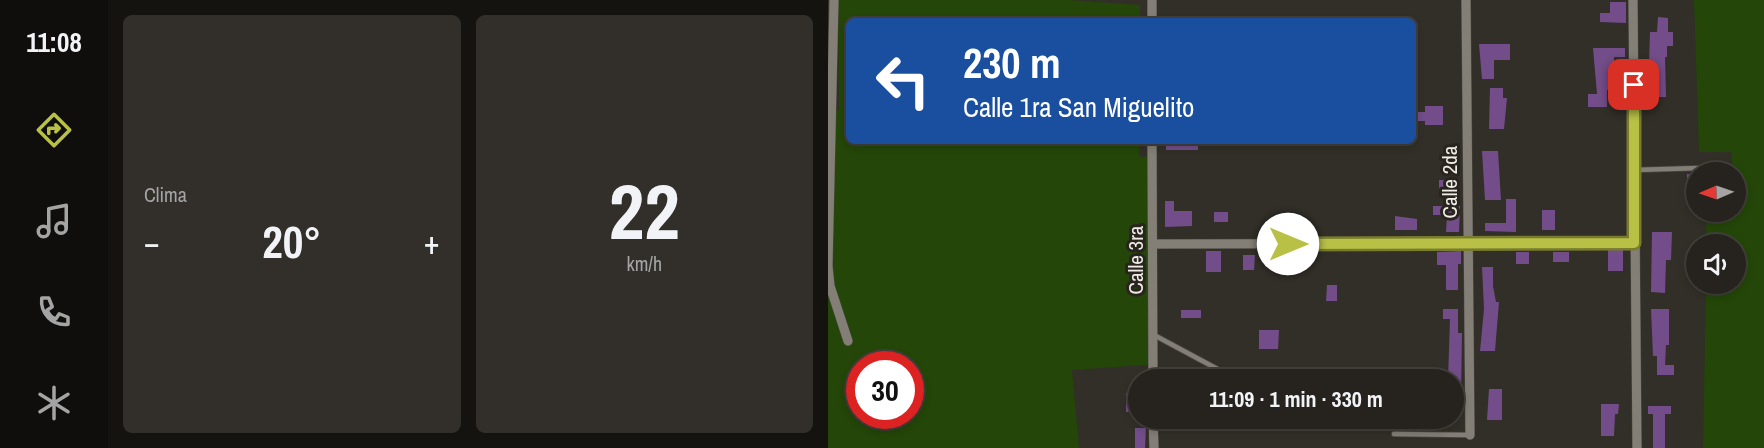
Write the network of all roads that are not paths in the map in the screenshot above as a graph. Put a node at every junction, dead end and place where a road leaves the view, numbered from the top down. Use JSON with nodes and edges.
{"nodes":[{"id":1,"x":834,"y":0,"type":"edge"},
{"id":2,"x":1152,"y":0,"type":"edge"},
{"id":3,"x":1466,"y":0,"type":"edge"},
{"id":4,"x":1634,"y":0,"type":"edge"},
{"id":5,"x":1152,"y":18,"type":"edge"},
{"id":6,"x":1152,"y":144,"type":"edge"},
{"id":7,"x":1686,"y":168,"type":"edge"},
{"id":8,"x":1634,"y":170,"type":"junction"},
{"id":9,"x":1634,"y":243,"type":"junction"},
{"id":10,"x":1153,"y":244,"type":"junction"},
{"id":11,"x":1467,"y":244,"type":"junction"},
{"id":12,"x":1153,"y":334,"type":"junction"},
{"id":13,"x":848,"y":341,"type":"dead end"},
{"id":14,"x":1153,"y":369,"type":"edge"},
{"id":15,"x":1218,"y":369,"type":"edge"},
{"id":16,"x":1154,"y":429,"type":"edge"},
{"id":17,"x":1394,"y":435,"type":"dead end"},
{"id":18,"x":1470,"y":435,"type":"joint"},
{"id":19,"x":1154,"y":448,"type":"edge"},
{"id":20,"x":1637,"y":448,"type":"edge"}],
"edges":[{"from":1,"to":13,"type":"street"},
{"from":2,"to":5,"type":"street"},
{"from":3,"to":11,"type":"street","name":"Calle 2da"},
{"from":4,"to":8,"type":"street"},
{"from":6,"to":10,"type":"street","name":"Calle 3ra"},
{"from":7,"to":8,"type":"lane"},
{"from":8,"to":9,"type":"street"},
{"from":9,"to":11,"type":"street"},
{"from":9,"to":20,"type":"street"},
{"from":10,"to":11,"type":"street"},
{"from":10,"to":12,"type":"street","name":"Calle 3ra"},
{"from":11,"to":18,"type":"street","name":"Calle 2da"},
{"from":12,"to":14,"type":"street","name":"Calle 3ra"},
{"from":12,"to":15,"type":"lane"},
{"from":16,"to":19,"type":"street"},
{"from":17,"to":18,"type":"lane"}]}
